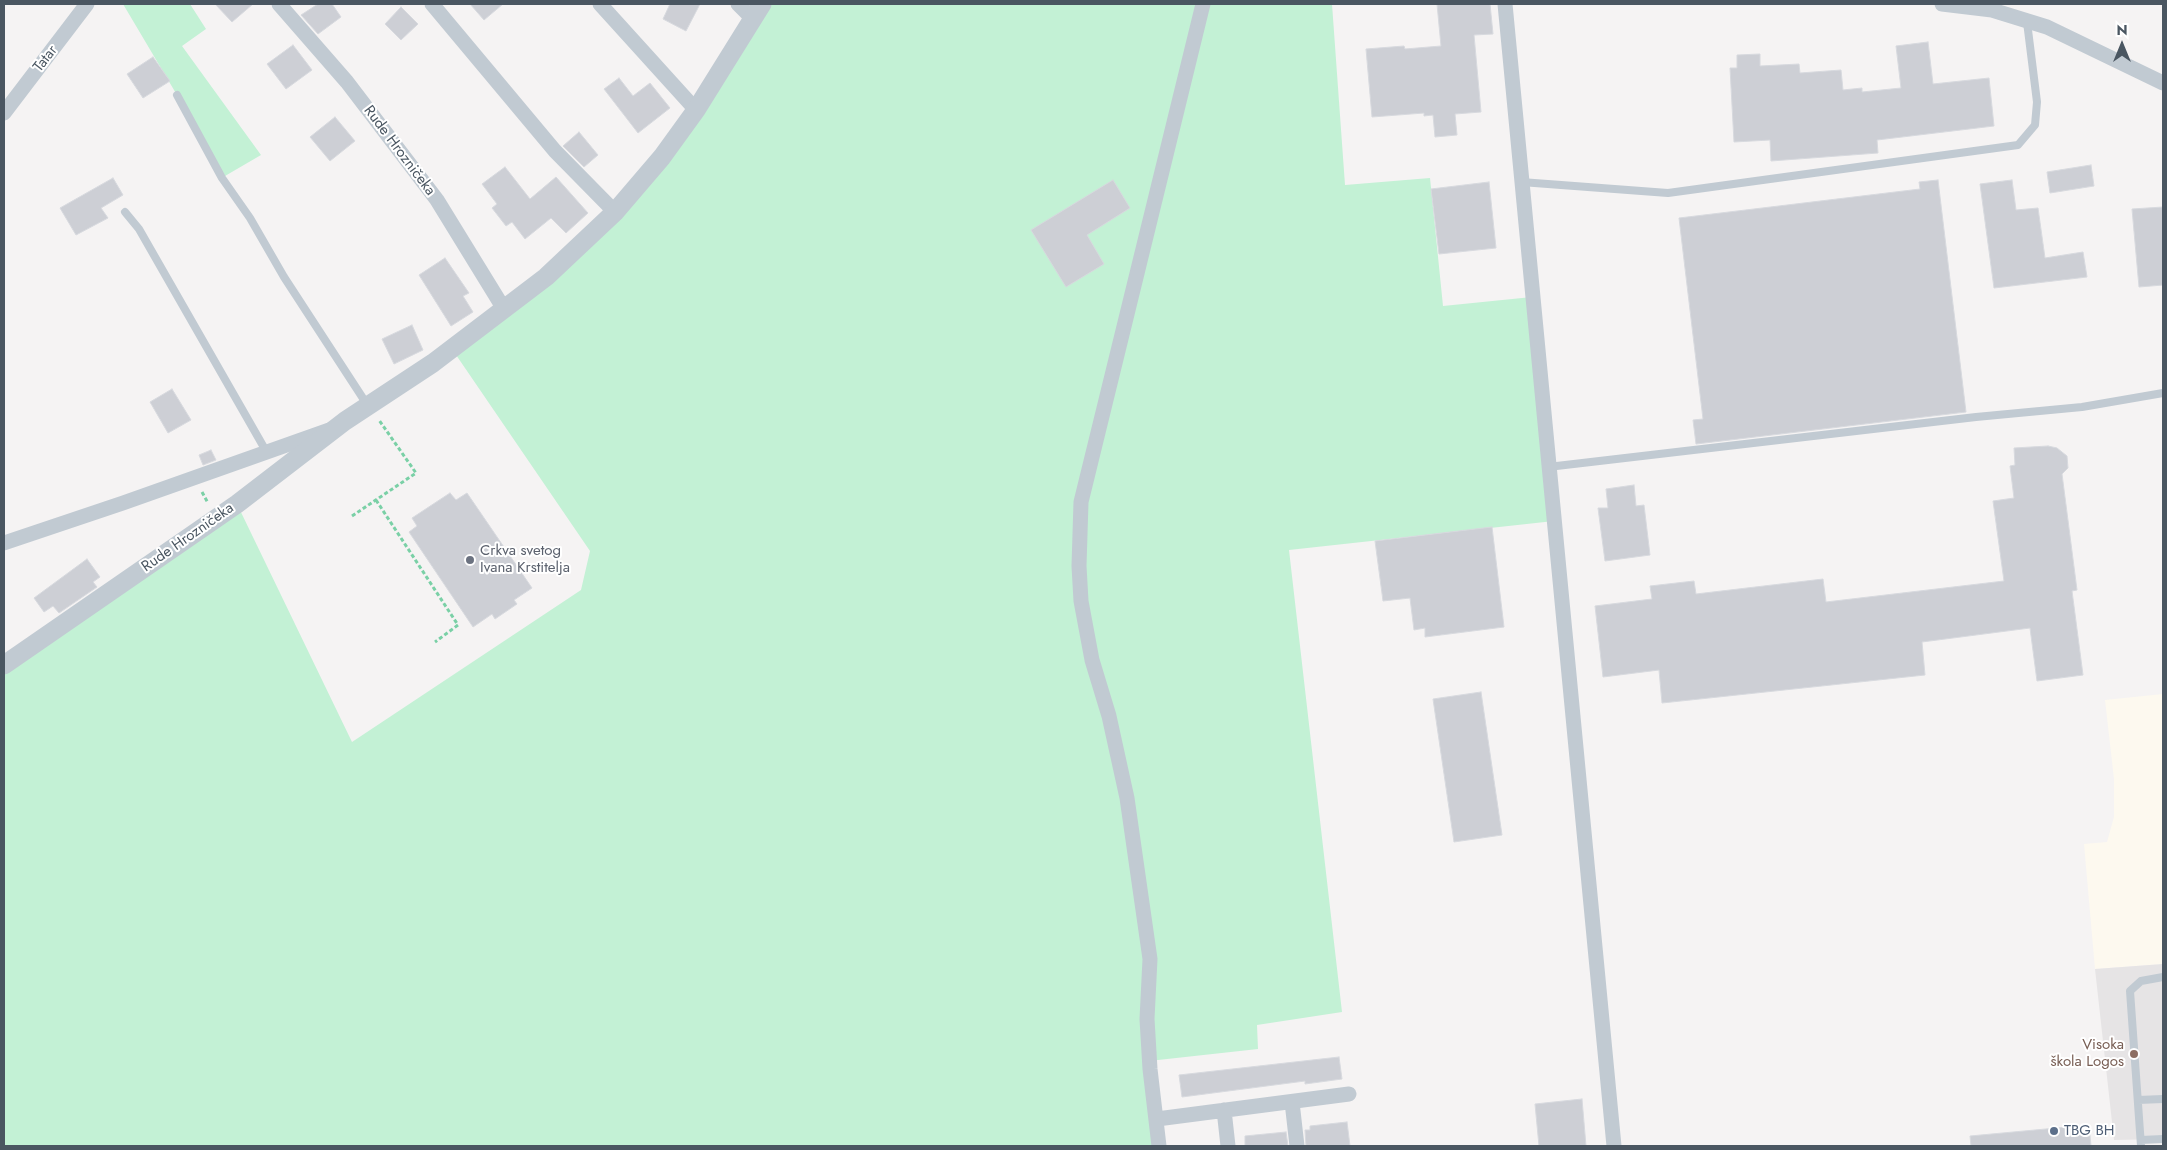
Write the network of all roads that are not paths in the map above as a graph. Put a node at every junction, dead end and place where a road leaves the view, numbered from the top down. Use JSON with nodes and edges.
{"nodes":[{"id":1,"x":87,"y":4,"type":"edge"},
{"id":2,"x":279,"y":4,"type":"edge"},
{"id":3,"x":432,"y":4,"type":"edge"},
{"id":4,"x":600,"y":4,"type":"edge"},
{"id":5,"x":738,"y":4,"type":"edge"},
{"id":6,"x":1203,"y":4,"type":"edge"},
{"id":7,"x":1505,"y":4,"type":"edge"},
{"id":8,"x":1942,"y":4,"type":"edge"},
{"id":9,"x":757,"y":12,"type":"edge"},
{"id":10,"x":2027,"y":22,"type":"junction"},
{"id":11,"x":2163,"y":83,"type":"edge"},
{"id":12,"x":177,"y":95,"type":"dead end"},
{"id":13,"x":696,"y":110,"type":"junction"},
{"id":14,"x":4,"y":113,"type":"edge"},
{"id":15,"x":1520,"y":182,"type":"junction"},
{"id":16,"x":125,"y":212,"type":"dead end"},
{"id":17,"x":615,"y":212,"type":"junction"},
{"id":18,"x":504,"y":309,"type":"junction"},
{"id":19,"x":2163,"y":393,"type":"edge"},
{"id":20,"x":368,"y":406,"type":"junction"},
{"id":21,"x":338,"y":427,"type":"junction"},
{"id":22,"x":266,"y":451,"type":"junction"},
{"id":23,"x":1548,"y":467,"type":"junction"},
{"id":24,"x":4,"y":543,"type":"edge"},
{"id":25,"x":4,"y":665,"type":"edge"},
{"id":26,"x":2163,"y":977,"type":"edge"},
{"id":27,"x":1349,"y":1094,"type":"dead end"},
{"id":28,"x":2163,"y":1099,"type":"edge"},
{"id":29,"x":2138,"y":1100,"type":"junction"},
{"id":30,"x":1292,"y":1102,"type":"junction"},
{"id":31,"x":1224,"y":1110,"type":"junction"},
{"id":32,"x":1157,"y":1120,"type":"junction"},
{"id":33,"x":2163,"y":1139,"type":"edge"},
{"id":34,"x":2141,"y":1143,"type":"edge"},
{"id":35,"x":1159,"y":1146,"type":"edge"},
{"id":36,"x":1228,"y":1146,"type":"edge"},
{"id":37,"x":1297,"y":1146,"type":"edge"},
{"id":38,"x":1614,"y":1146,"type":"edge"}],
"edges":[{"from":1,"to":14,"type":"street","name":"Tatar"},
{"from":2,"to":18,"type":"street","name":"Rude Hrozničeka"},
{"from":3,"to":17,"type":"street"},
{"from":4,"to":13,"type":"street"},
{"from":5,"to":9,"type":"street","name":"Rude Hrozničeka"},
{"from":6,"to":32,"type":"street"},
{"from":7,"to":15,"type":"street"},
{"from":8,"to":10,"type":"street"},
{"from":9,"to":13,"type":"street","name":"Rude Hrozničeka"},
{"from":10,"to":11,"type":"street"},
{"from":10,"to":15,"type":"lane"},
{"from":12,"to":20,"type":"lane"},
{"from":13,"to":17,"type":"street","name":"Rude Hrozničeka"},
{"from":15,"to":23,"type":"street"},
{"from":16,"to":22,"type":"lane"},
{"from":17,"to":18,"type":"street","name":"Rude Hrozničeka"},
{"from":18,"to":20,"type":"street","name":"Rude Hrozničeka"},
{"from":19,"to":23,"type":"lane"},
{"from":20,"to":21,"type":"street","name":"Rude Hrozničeka"},
{"from":21,"to":22,"type":"street"},
{"from":21,"to":25,"type":"street","name":"Rude Hrozničeka"},
{"from":22,"to":24,"type":"street"},
{"from":23,"to":38,"type":"street"},
{"from":26,"to":29,"type":"lane"},
{"from":27,"to":30,"type":"street"},
{"from":28,"to":29,"type":"lane"},
{"from":29,"to":34,"type":"lane"},
{"from":30,"to":31,"type":"street"},
{"from":30,"to":37,"type":"street"},
{"from":31,"to":32,"type":"street"},
{"from":31,"to":36,"type":"street"},
{"from":32,"to":35,"type":"street"},
{"from":33,"to":34,"type":"lane"}]}
